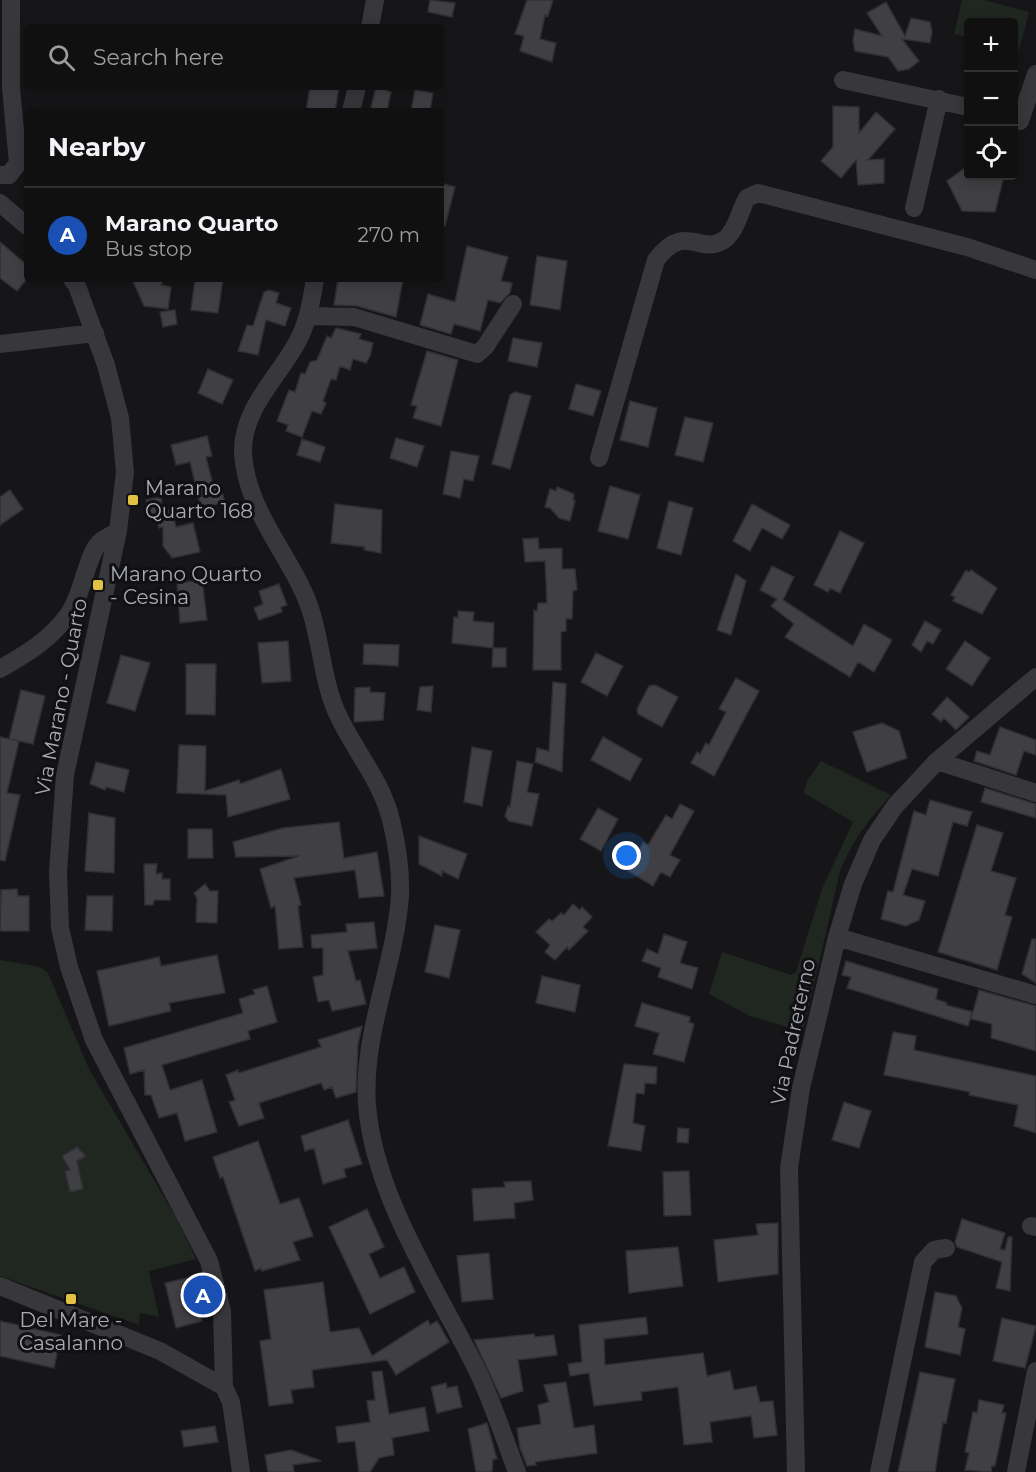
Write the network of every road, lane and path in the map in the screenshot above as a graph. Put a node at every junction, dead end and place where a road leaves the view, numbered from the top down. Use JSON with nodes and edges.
{"nodes":[{"id":1,"x":11,"y":0,"type":"edge"},
{"id":2,"x":375,"y":0,"type":"edge"},
{"id":3,"x":371,"y":24,"type":"edge"},
{"id":4,"x":1036,"y":74,"type":"edge"},
{"id":5,"x":843,"y":80,"type":"dead end"},
{"id":6,"x":356,"y":90,"type":"edge"},
{"id":7,"x":939,"y":99,"type":"junction"},
{"id":8,"x":964,"y":106,"type":"edge"},
{"id":9,"x":352,"y":108,"type":"edge"},
{"id":10,"x":1018,"y":120,"type":"edge"},
{"id":11,"x":0,"y":175,"type":"edge"},
{"id":12,"x":0,"y":203,"type":"edge"},
{"id":13,"x":914,"y":208,"type":"dead end"},
{"id":14,"x":24,"y":223,"type":"edge"},
{"id":15,"x":1036,"y":270,"type":"edge"},
{"id":16,"x":73,"y":282,"type":"edge"},
{"id":17,"x":315,"y":282,"type":"edge"},
{"id":18,"x":513,"y":304,"type":"dead end"},
{"id":19,"x":310,"y":316,"type":"junction"},
{"id":20,"x":95,"y":333,"type":"junction"},
{"id":21,"x":0,"y":344,"type":"edge"},
{"id":22,"x":599,"y":458,"type":"dead end"},
{"id":23,"x":118,"y":531,"type":"junction"},
{"id":24,"x":0,"y":669,"type":"edge"},
{"id":25,"x":1036,"y":677,"type":"edge"},
{"id":26,"x":937,"y":761,"type":"junction"},
{"id":27,"x":1036,"y":793,"type":"edge"},
{"id":28,"x":837,"y":937,"type":"junction"},
{"id":29,"x":1036,"y":995,"type":"edge"},
{"id":30,"x":946,"y":1248,"type":"dead end"},
{"id":31,"x":0,"y":1286,"type":"edge"},
{"id":32,"x":1036,"y":1371,"type":"edge"},
{"id":33,"x":224,"y":1387,"type":"junction"},
{"id":34,"x":241,"y":1472,"type":"edge"},
{"id":35,"x":517,"y":1472,"type":"edge"},
{"id":36,"x":796,"y":1472,"type":"edge"},
{"id":37,"x":879,"y":1472,"type":"edge"},
{"id":38,"x":1016,"y":1472,"type":"edge"}],
"edges":[{"from":1,"to":11,"type":"street"},
{"from":2,"to":3,"type":"street"},
{"from":4,"to":10,"type":"street"},
{"from":5,"to":7,"type":"street"},
{"from":6,"to":9,"type":"street"},
{"from":7,"to":8,"type":"street"},
{"from":7,"to":13,"type":"street"},
{"from":12,"to":14,"type":"street"},
{"from":15,"to":22,"type":"street"},
{"from":16,"to":20,"type":"street","name":"Via Marano - Quarto"},
{"from":17,"to":19,"type":"street"},
{"from":18,"to":19,"type":"street"},
{"from":19,"to":35,"type":"street"},
{"from":20,"to":21,"type":"street"},
{"from":20,"to":23,"type":"street","name":"Via Marano - Quarto"},
{"from":23,"to":24,"type":"street"},
{"from":23,"to":33,"type":"street","name":"Via Marano - Quarto"},
{"from":25,"to":26,"type":"street","name":"Via Padreterno"},
{"from":26,"to":27,"type":"street"},
{"from":26,"to":28,"type":"street","name":"Via Padreterno"},
{"from":28,"to":29,"type":"street"},
{"from":28,"to":36,"type":"street","name":"Via Padreterno"},
{"from":30,"to":37,"type":"street"},
{"from":31,"to":33,"type":"street"},
{"from":32,"to":38,"type":"street"},
{"from":33,"to":34,"type":"street","name":"Via Marano - Quarto"}]}
